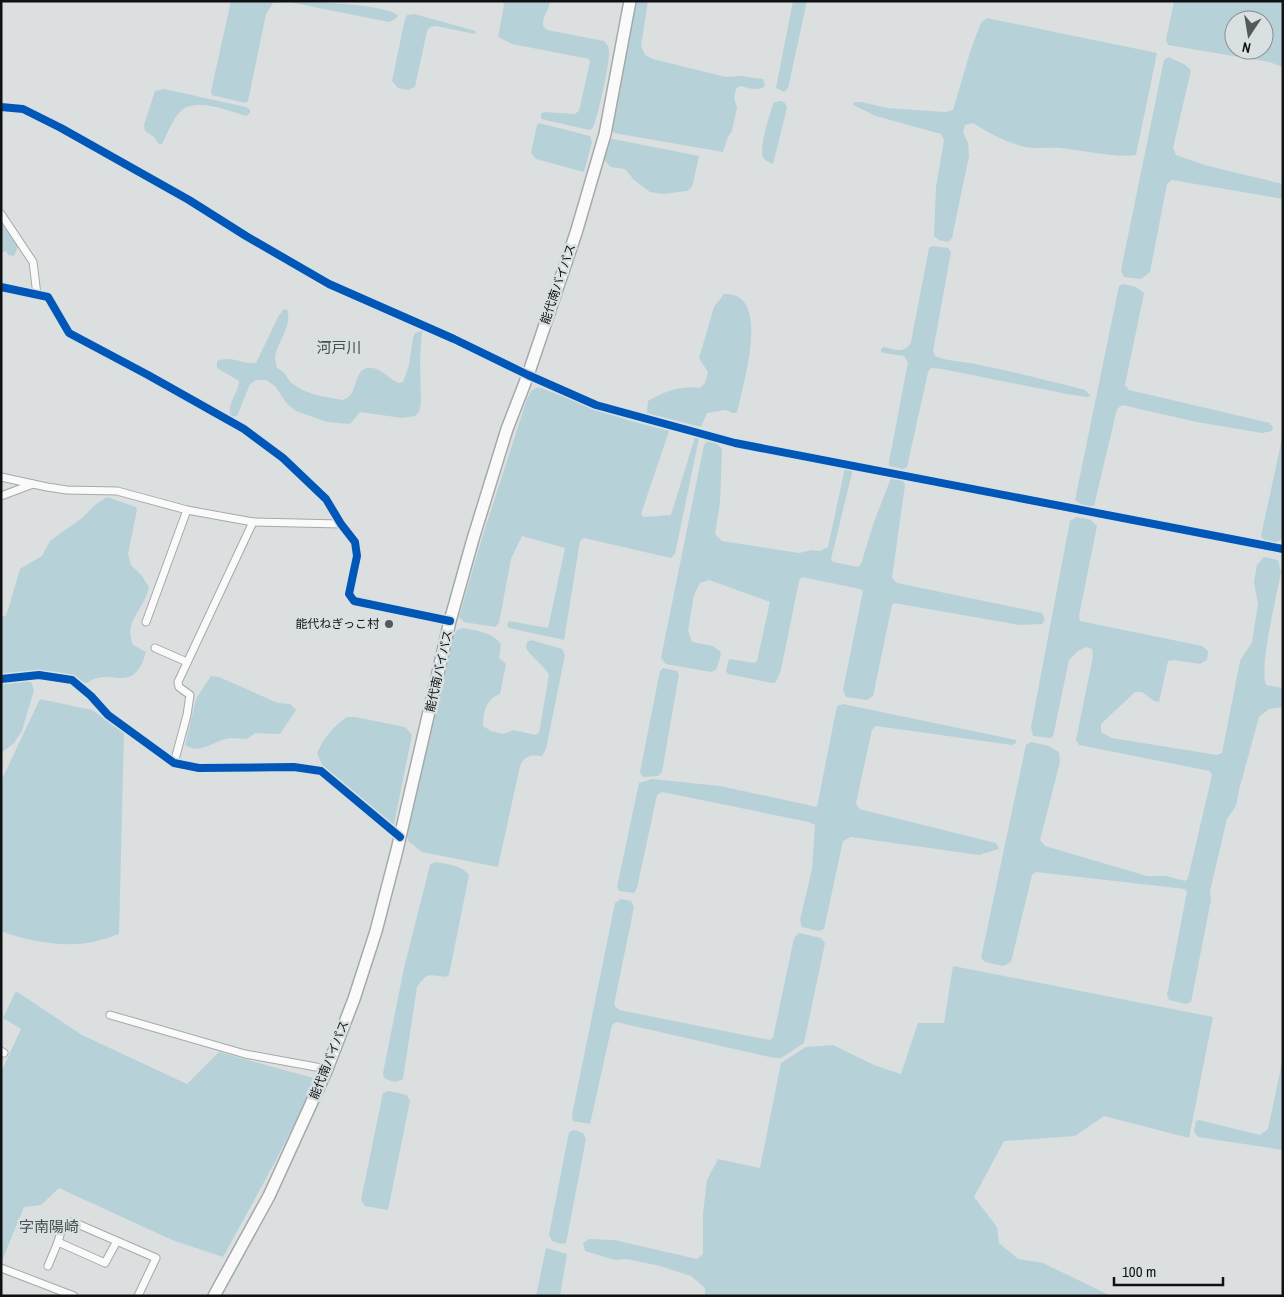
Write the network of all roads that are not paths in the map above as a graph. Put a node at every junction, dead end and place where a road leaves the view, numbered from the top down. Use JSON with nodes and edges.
{"nodes":[{"id":1,"x":630,"y":1,"type":"edge"},
{"id":2,"x":1,"y":107,"type":"edge"},
{"id":3,"x":1,"y":214,"type":"edge"},
{"id":4,"x":1,"y":286,"type":"edge"},
{"id":5,"x":37,"y":295,"type":"junction"},
{"id":6,"x":528,"y":375,"type":"junction"},
{"id":7,"x":1,"y":477,"type":"edge"},
{"id":8,"x":33,"y":484,"type":"junction"},
{"id":9,"x":1,"y":496,"type":"edge"},
{"id":10,"x":187,"y":510,"type":"junction"},
{"id":11,"x":253,"y":522,"type":"junction"},
{"id":12,"x":341,"y":524,"type":"junction"},
{"id":13,"x":1283,"y":549,"type":"edge"},
{"id":14,"x":450,"y":621,"type":"junction"},
{"id":15,"x":146,"y":622,"type":"dead end"},
{"id":16,"x":155,"y":648,"type":"dead end"},
{"id":17,"x":187,"y":662,"type":"junction"},
{"id":18,"x":1,"y":679,"type":"edge"},
{"id":19,"x":174,"y":763,"type":"junction"},
{"id":20,"x":400,"y":837,"type":"junction"},
{"id":21,"x":110,"y":1015,"type":"dead end"},
{"id":22,"x":327,"y":1070,"type":"junction"},
{"id":23,"x":117,"y":1241,"type":"junction"},
{"id":24,"x":58,"y":1242,"type":"junction"},
{"id":25,"x":48,"y":1266,"type":"dead end"},
{"id":26,"x":1,"y":1268,"type":"edge"},
{"id":27,"x":74,"y":1296,"type":"edge"},
{"id":28,"x":138,"y":1296,"type":"edge"},
{"id":29,"x":214,"y":1296,"type":"edge"}],
"edges":[{"from":1,"to":6,"type":"highway","name":"能代南バイパス"},
{"from":2,"to":6,"type":"street"},
{"from":3,"to":5,"type":"street"},
{"from":4,"to":5,"type":"street"},
{"from":5,"to":12,"type":"street"},
{"from":6,"to":13,"type":"street"},
{"from":6,"to":14,"type":"highway","name":"能代南バイパス"},
{"from":7,"to":8,"type":"street"},
{"from":8,"to":9,"type":"street"},
{"from":8,"to":10,"type":"street"},
{"from":10,"to":11,"type":"street"},
{"from":10,"to":15,"type":"street"},
{"from":11,"to":12,"type":"street"},
{"from":11,"to":17,"type":"street"},
{"from":12,"to":14,"type":"street"},
{"from":14,"to":20,"type":"highway","name":"能代南バイパス"},
{"from":16,"to":17,"type":"street"},
{"from":17,"to":19,"type":"street"},
{"from":18,"to":19,"type":"street"},
{"from":19,"to":20,"type":"street"},
{"from":20,"to":22,"type":"highway","name":"能代南バイパス"},
{"from":21,"to":22,"type":"street"},
{"from":22,"to":29,"type":"highway","name":"能代南バイパス"},
{"from":23,"to":24,"type":"street"},
{"from":23,"to":24,"type":"street"},
{"from":23,"to":28,"type":"street"},
{"from":24,"to":25,"type":"street"},
{"from":26,"to":27,"type":"street"}]}
